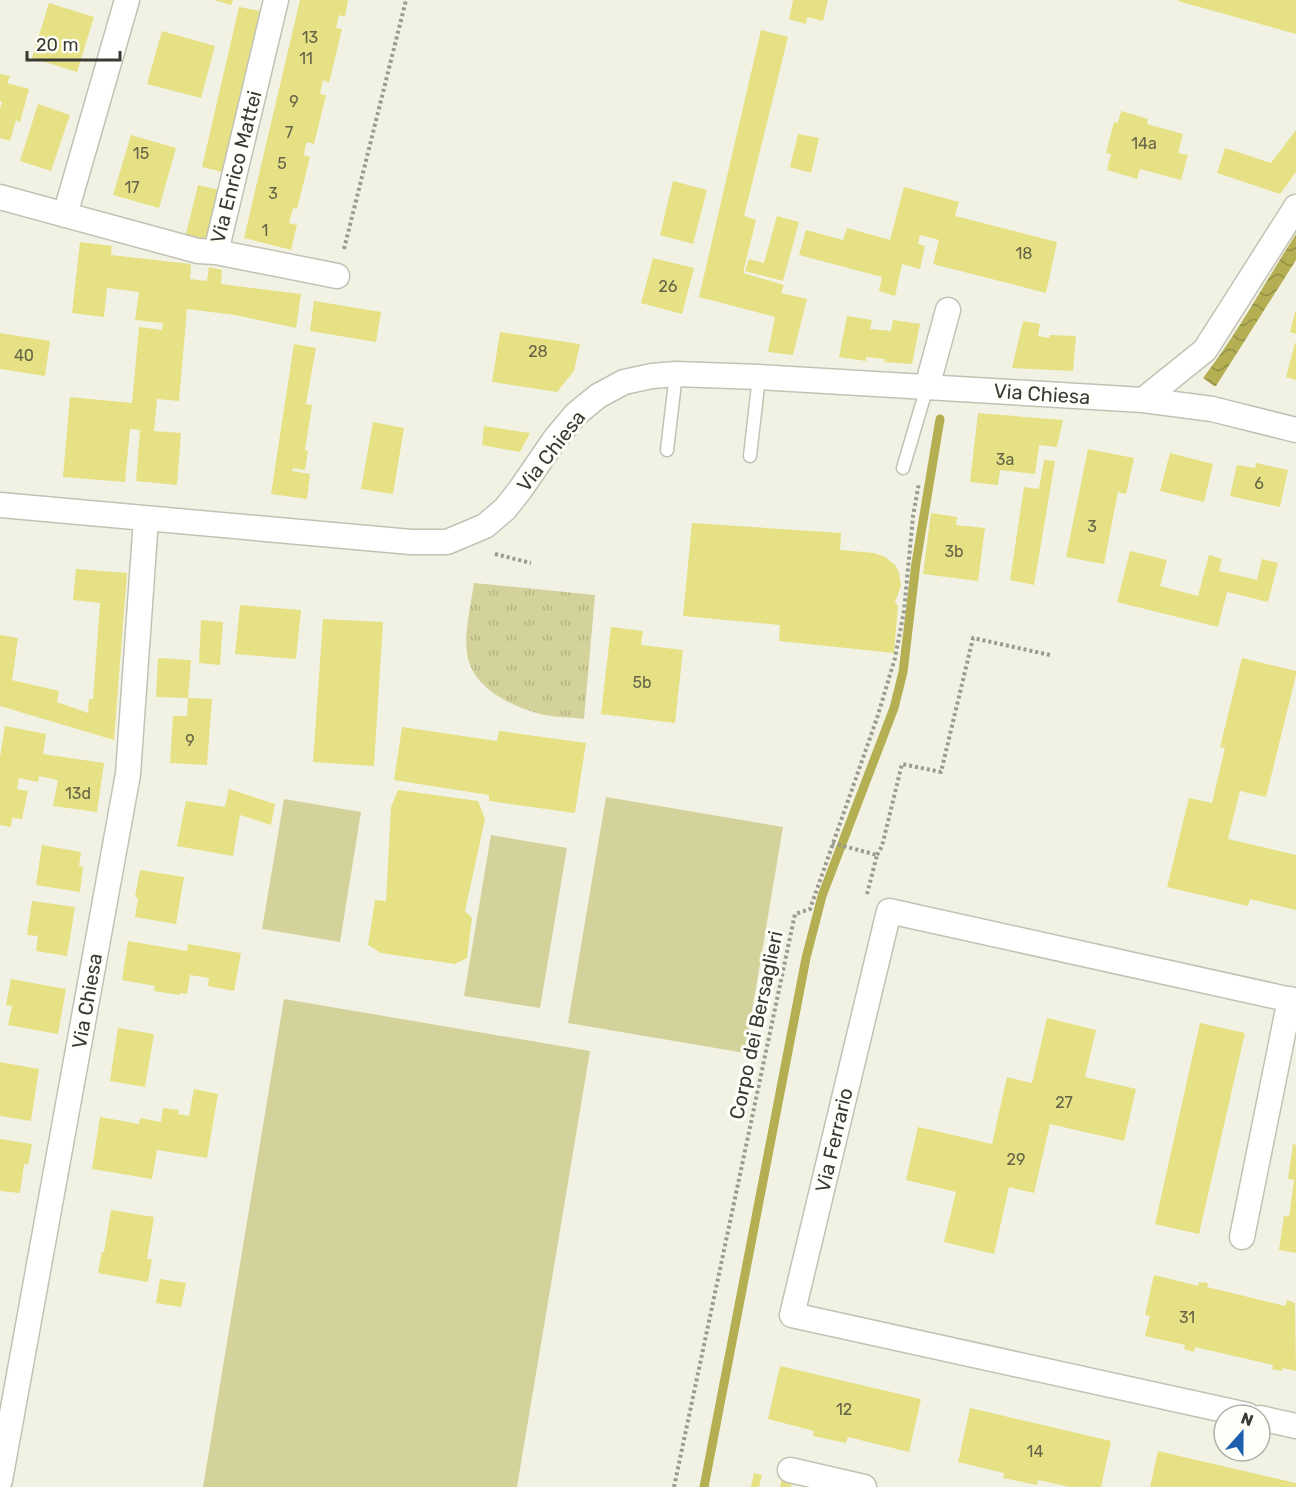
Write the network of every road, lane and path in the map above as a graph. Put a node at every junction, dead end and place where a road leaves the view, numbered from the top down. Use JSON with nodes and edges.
{"nodes":[{"id":1,"x":127,"y":0,"type":"edge"},
{"id":2,"x":276,"y":0,"type":"edge"},
{"id":3,"x":405,"y":0,"type":"edge"},
{"id":4,"x":0,"y":197,"type":"edge"},
{"id":5,"x":1296,"y":207,"type":"edge"},
{"id":6,"x":65,"y":215,"type":"junction"},
{"id":7,"x":216,"y":252,"type":"junction"},
{"id":8,"x":337,"y":276,"type":"joint"},
{"id":9,"x":948,"y":310,"type":"dead end"},
{"id":10,"x":676,"y":374,"type":"junction"},
{"id":11,"x":759,"y":377,"type":"junction"},
{"id":12,"x":927,"y":387,"type":"junction"},
{"id":13,"x":1143,"y":400,"type":"junction"},
{"id":14,"x":1296,"y":430,"type":"edge"},
{"id":15,"x":667,"y":450,"type":"dead end"},
{"id":16,"x":750,"y":456,"type":"dead end"},
{"id":17,"x":903,"y":468,"type":"dead end"},
{"id":18,"x":0,"y":505,"type":"edge"},
{"id":19,"x":914,"y":516,"type":"dead end"},
{"id":20,"x":146,"y":519,"type":"junction"},
{"id":21,"x":1050,"y":656,"type":"dead end"},
{"id":22,"x":834,"y":843,"type":"junction"},
{"id":23,"x":877,"y":855,"type":"junction"},
{"id":24,"x":889,"y":911,"type":"junction"},
{"id":25,"x":1293,"y":1000,"type":"edge"},
{"id":26,"x":1242,"y":1237,"type":"dead end"},
{"id":27,"x":1212,"y":1407,"type":"edge"},
{"id":28,"x":1272,"y":1421,"type":"edge"},
{"id":29,"x":1296,"y":1426,"type":"edge"},
{"id":30,"x":790,"y":1470,"type":"dead end"},
{"id":31,"x":0,"y":1480,"type":"edge"},
{"id":32,"x":674,"y":1487,"type":"edge"},
{"id":33,"x":864,"y":1487,"type":"edge"}],
"edges":[{"from":1,"to":6,"type":"street"},
{"from":2,"to":7,"type":"street","name":"Via Enrico Mattei"},
{"from":3,"to":8,"type":"path"},
{"from":4,"to":6,"type":"street","name":"Via Enrico Mattei"},
{"from":5,"to":13,"type":"street"},
{"from":6,"to":7,"type":"street","name":"Via Enrico Mattei"},
{"from":7,"to":8,"type":"street"},
{"from":9,"to":12,"type":"street"},
{"from":10,"to":11,"type":"street","name":"Via Chiesa"},
{"from":10,"to":15,"type":"lane"},
{"from":10,"to":20,"type":"street","name":"Via Chiesa"},
{"from":11,"to":12,"type":"street","name":"Via Chiesa"},
{"from":11,"to":16,"type":"lane"},
{"from":12,"to":13,"type":"street","name":"Via Chiesa"},
{"from":12,"to":17,"type":"lane"},
{"from":13,"to":14,"type":"street","name":"Via Chiesa"},
{"from":18,"to":20,"type":"street","name":"Via Chiesa"},
{"from":19,"to":22,"type":"path","name":"Corpo dei Bersaglieri"},
{"from":20,"to":31,"type":"street","name":"Via Chiesa"},
{"from":21,"to":23,"type":"path"},
{"from":22,"to":23,"type":"path"},
{"from":22,"to":32,"type":"path","name":"Corpo dei Bersaglieri"},
{"from":23,"to":24,"type":"path"},
{"from":24,"to":25,"type":"street"},
{"from":24,"to":27,"type":"street","name":"Via Ferrario"},
{"from":25,"to":26,"type":"street"},
{"from":28,"to":29,"type":"street"},
{"from":30,"to":33,"type":"street"}]}
